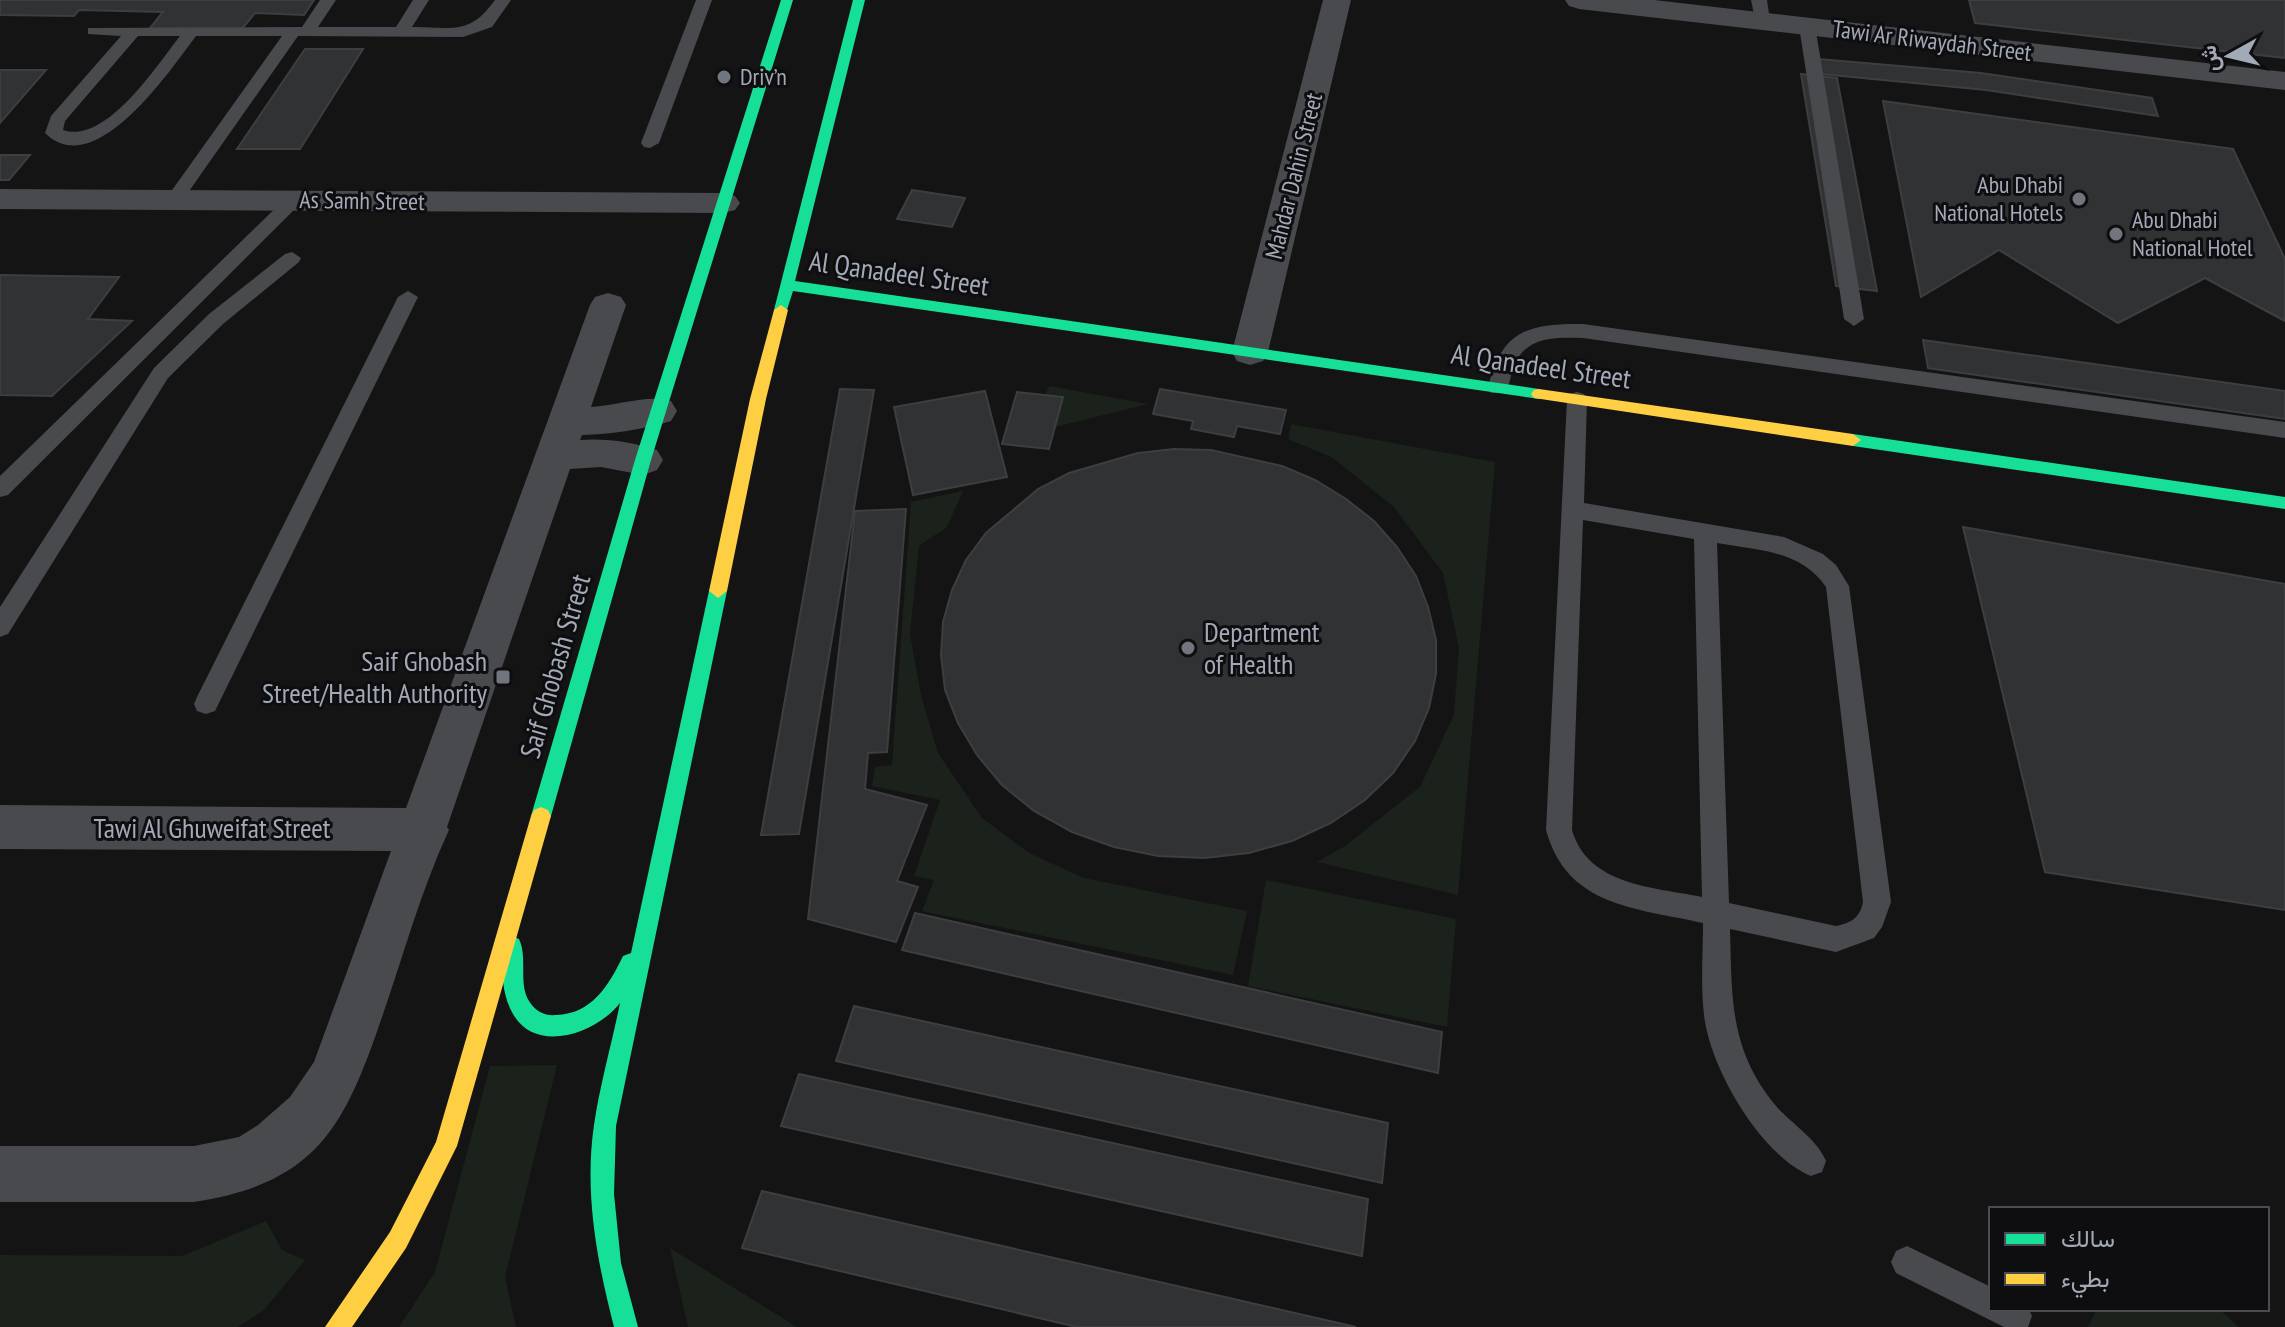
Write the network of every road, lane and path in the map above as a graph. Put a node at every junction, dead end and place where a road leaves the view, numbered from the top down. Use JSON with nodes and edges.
{"nodes":[{"id":1,"x":328,"y":0,"type":"edge"},
{"id":2,"x":421,"y":0,"type":"edge"},
{"id":3,"x":503,"y":0,"type":"edge"},
{"id":4,"x":704,"y":0,"type":"edge"},
{"id":5,"x":787,"y":0,"type":"edge"},
{"id":6,"x":859,"y":0,"type":"edge"},
{"id":7,"x":1337,"y":0,"type":"edge"},
{"id":8,"x":1579,"y":0,"type":"edge"},
{"id":9,"x":1761,"y":10,"type":"edge"},
{"id":10,"x":1807,"y":26,"type":"junction"},
{"id":11,"x":94,"y":31,"type":"dead end"},
{"id":12,"x":133,"y":32,"type":"junction"},
{"id":13,"x":191,"y":32,"type":"junction"},
{"id":14,"x":299,"y":33,"type":"junction"},
{"id":15,"x":400,"y":33,"type":"junction"},
{"id":16,"x":2285,"y":81,"type":"edge"},
{"id":17,"x":650,"y":143,"type":"dead end"},
{"id":18,"x":0,"y":199,"type":"edge"},
{"id":19,"x":174,"y":200,"type":"junction"},
{"id":20,"x":294,"y":200,"type":"junction"},
{"id":21,"x":723,"y":203,"type":"junction"},
{"id":22,"x":292,"y":258,"type":"dead end"},
{"id":23,"x":788,"y":285,"type":"junction"},
{"id":24,"x":408,"y":297,"type":"dead end"},
{"id":25,"x":608,"y":305,"type":"dead end"},
{"id":26,"x":1854,"y":319,"type":"dead end"},
{"id":27,"x":1250,"y":352,"type":"junction"},
{"id":28,"x":1498,"y":388,"type":"junction"},
{"id":29,"x":1577,"y":399,"type":"junction"},
{"id":30,"x":658,"y":411,"type":"junction"},
{"id":31,"x":2285,"y":430,"type":"edge"},
{"id":32,"x":562,"y":438,"type":"junction"},
{"id":33,"x":643,"y":460,"type":"junction"},
{"id":34,"x":0,"y":489,"type":"edge"},
{"id":35,"x":2285,"y":503,"type":"edge"},
{"id":36,"x":1573,"y":510,"type":"junction"},
{"id":37,"x":1705,"y":532,"type":"junction"},
{"id":38,"x":0,"y":627,"type":"edge"},
{"id":39,"x":206,"y":704,"type":"dead end"},
{"id":40,"x":0,"y":827,"type":"edge"},
{"id":41,"x":425,"y":830,"type":"junction"},
{"id":42,"x":1717,"y":913,"type":"junction"},
{"id":43,"x":645,"y":924,"type":"junction"},
{"id":44,"x":510,"y":928,"type":"junction"},
{"id":45,"x":1811,"y":1161,"type":"dead end"},
{"id":46,"x":0,"y":1174,"type":"edge"},
{"id":47,"x":1907,"y":1262,"type":"dead end"},
{"id":48,"x":1989,"y":1303,"type":"edge"},
{"id":49,"x":337,"y":1327,"type":"edge"},
{"id":50,"x":626,"y":1327,"type":"edge"}],
"edges":[{"from":1,"to":14,"type":"lane"},
{"from":2,"to":15,"type":"lane"},
{"from":3,"to":15,"type":"lane"},
{"from":4,"to":17,"type":"lane"},
{"from":5,"to":21,"type":"street","name":"Saif Ghobash Street"},
{"from":6,"to":23,"type":"street"},
{"from":7,"to":27,"type":"street","name":"Mahdar Dahin Street"},
{"from":8,"to":9,"type":"street","name":"Tawi Ar Riwaydah Street"},
{"from":9,"to":10,"type":"street","name":"Tawi Ar Riwaydah Street"},
{"from":10,"to":16,"type":"street","name":"Tawi Ar Riwaydah Street"},
{"from":10,"to":26,"type":"lane"},
{"from":11,"to":12,"type":"lane"},
{"from":12,"to":13,"type":"lane"},
{"from":12,"to":13,"type":"lane"},
{"from":13,"to":14,"type":"lane"},
{"from":14,"to":15,"type":"lane"},
{"from":14,"to":19,"type":"lane"},
{"from":18,"to":19,"type":"street","name":"As Samh Street"},
{"from":19,"to":20,"type":"street","name":"As Samh Street"},
{"from":20,"to":21,"type":"street","name":"As Samh Street"},
{"from":20,"to":34,"type":"lane"},
{"from":21,"to":30,"type":"street","name":"Saif Ghobash Street"},
{"from":22,"to":38,"type":"lane"},
{"from":23,"to":27,"type":"street","name":"Al Qanadeel Street"},
{"from":23,"to":43,"type":"street"},
{"from":24,"to":39,"type":"lane"},
{"from":25,"to":32,"type":"street"},
{"from":27,"to":28,"type":"street","name":"Al Qanadeel Street"},
{"from":28,"to":29,"type":"street","name":"Al Qanadeel Street"},
{"from":28,"to":31,"type":"lane"},
{"from":29,"to":35,"type":"street","name":"Al Qanadeel Street"},
{"from":29,"to":36,"type":"lane"},
{"from":30,"to":32,"type":"street"},
{"from":30,"to":33,"type":"street","name":"Saif Ghobash Street"},
{"from":32,"to":33,"type":"street"},
{"from":32,"to":41,"type":"street"},
{"from":33,"to":44,"type":"street","name":"Saif Ghobash Street"},
{"from":36,"to":37,"type":"lane"},
{"from":36,"to":42,"type":"lane"},
{"from":37,"to":42,"type":"lane"},
{"from":37,"to":42,"type":"lane"},
{"from":40,"to":41,"type":"street","name":"Tawi Al Ghuweifat Street"},
{"from":41,"to":46,"type":"street"},
{"from":42,"to":45,"type":"lane"},
{"from":43,"to":44,"type":"street"},
{"from":43,"to":50,"type":"street"},
{"from":44,"to":49,"type":"street","name":"Saif Ghobash Street"},
{"from":47,"to":48,"type":"lane"}]}
